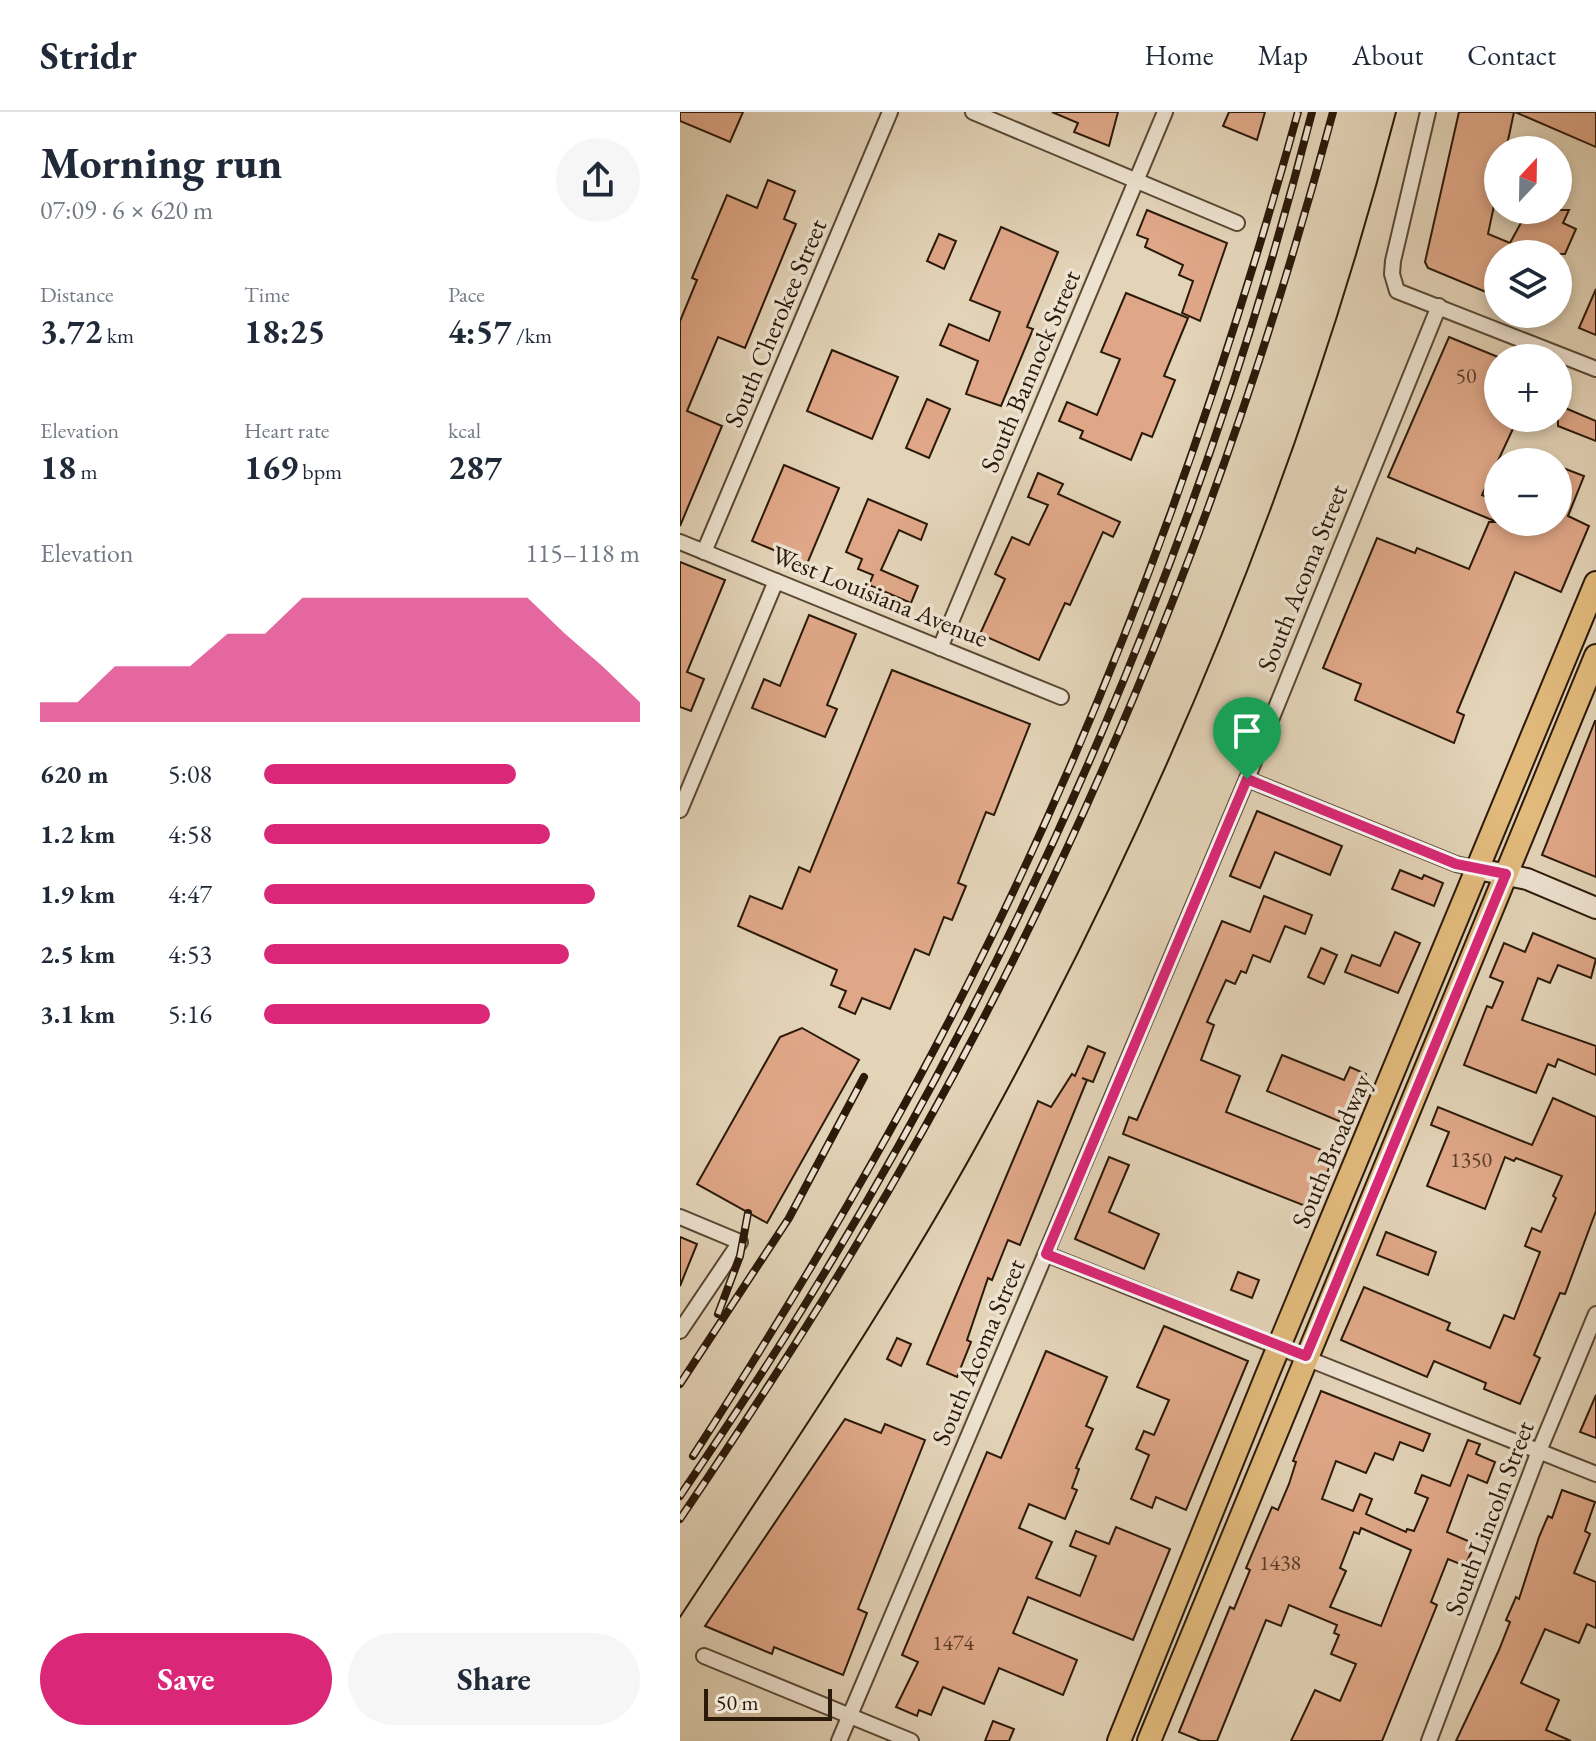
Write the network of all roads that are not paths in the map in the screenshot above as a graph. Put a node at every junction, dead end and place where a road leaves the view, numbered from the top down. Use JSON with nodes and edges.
{"nodes":[{"id":1,"x":890,"y":112,"type":"edge"},
{"id":2,"x":973,"y":112,"type":"edge"},
{"id":3,"x":1165,"y":112,"type":"edge"},
{"id":4,"x":1428,"y":112,"type":"edge"},
{"id":5,"x":1136,"y":181,"type":"junction"},
{"id":6,"x":1237,"y":223,"type":"dead end"},
{"id":7,"x":1439,"y":306,"type":"junction"},
{"id":8,"x":1596,"y":369,"type":"edge"},
{"id":9,"x":680,"y":542,"type":"edge"},
{"id":10,"x":704,"y":552,"type":"junction"},
{"id":11,"x":776,"y":581,"type":"junction"},
{"id":12,"x":1596,"y":583,"type":"edge"},
{"id":13,"x":940,"y":648,"type":"junction"},
{"id":14,"x":1596,"y":656,"type":"edge"},
{"id":15,"x":1061,"y":697,"type":"dead end"},
{"id":16,"x":1247,"y":779,"type":"junction"},
{"id":17,"x":680,"y":810,"type":"edge"},
{"id":18,"x":1492,"y":872,"type":"junction"},
{"id":19,"x":1596,"y":908,"type":"edge"},
{"id":20,"x":680,"y":1217,"type":"edge"},
{"id":21,"x":1046,"y":1254,"type":"junction"},
{"id":22,"x":1596,"y":1314,"type":"edge"},
{"id":23,"x":680,"y":1331,"type":"edge"},
{"id":24,"x":1292,"y":1350,"type":"junction"},
{"id":25,"x":1539,"y":1451,"type":"junction"},
{"id":26,"x":1596,"y":1474,"type":"edge"},
{"id":27,"x":704,"y":1656,"type":"dead end"},
{"id":28,"x":849,"y":1716,"type":"junction"},
{"id":29,"x":839,"y":1741,"type":"edge"},
{"id":30,"x":911,"y":1741,"type":"edge"},
{"id":31,"x":1119,"y":1741,"type":"edge"},
{"id":32,"x":1149,"y":1741,"type":"edge"},
{"id":33,"x":1429,"y":1741,"type":"edge"}],
"edges":[{"from":1,"to":10,"type":"street","name":"South Cherokee Street"},
{"from":2,"to":5,"type":"street"},
{"from":3,"to":5,"type":"street","name":"South Bannock Street"},
{"from":4,"to":7,"type":"street"},
{"from":5,"to":6,"type":"street"},
{"from":5,"to":13,"type":"street","name":"South Bannock Street"},
{"from":7,"to":8,"type":"street"},
{"from":7,"to":16,"type":"street","name":"South Acoma Street"},
{"from":9,"to":10,"type":"street","name":"West Louisiana Avenue"},
{"from":10,"to":11,"type":"street","name":"West Louisiana Avenue"},
{"from":11,"to":13,"type":"street","name":"West Louisiana Avenue"},
{"from":11,"to":17,"type":"street"},
{"from":12,"to":18,"type":"main road"},
{"from":13,"to":15,"type":"street","name":"West Louisiana Avenue"},
{"from":14,"to":18,"type":"main road"},
{"from":16,"to":18,"type":"street"},
{"from":16,"to":21,"type":"street","name":"South Acoma Street"},
{"from":18,"to":19,"type":"street"},
{"from":18,"to":24,"type":"main road"},
{"from":20,"to":23,"type":"street"},
{"from":21,"to":24,"type":"street"},
{"from":21,"to":28,"type":"street","name":"South Acoma Street"},
{"from":22,"to":25,"type":"street","name":"South Lincoln Street"},
{"from":24,"to":25,"type":"street"},
{"from":24,"to":31,"type":"main road"},
{"from":24,"to":32,"type":"main road"},
{"from":25,"to":26,"type":"street"},
{"from":25,"to":33,"type":"street","name":"South Lincoln Street"},
{"from":27,"to":28,"type":"street"},
{"from":28,"to":29,"type":"street","name":"South Acoma Street"},
{"from":28,"to":30,"type":"street"}]}
